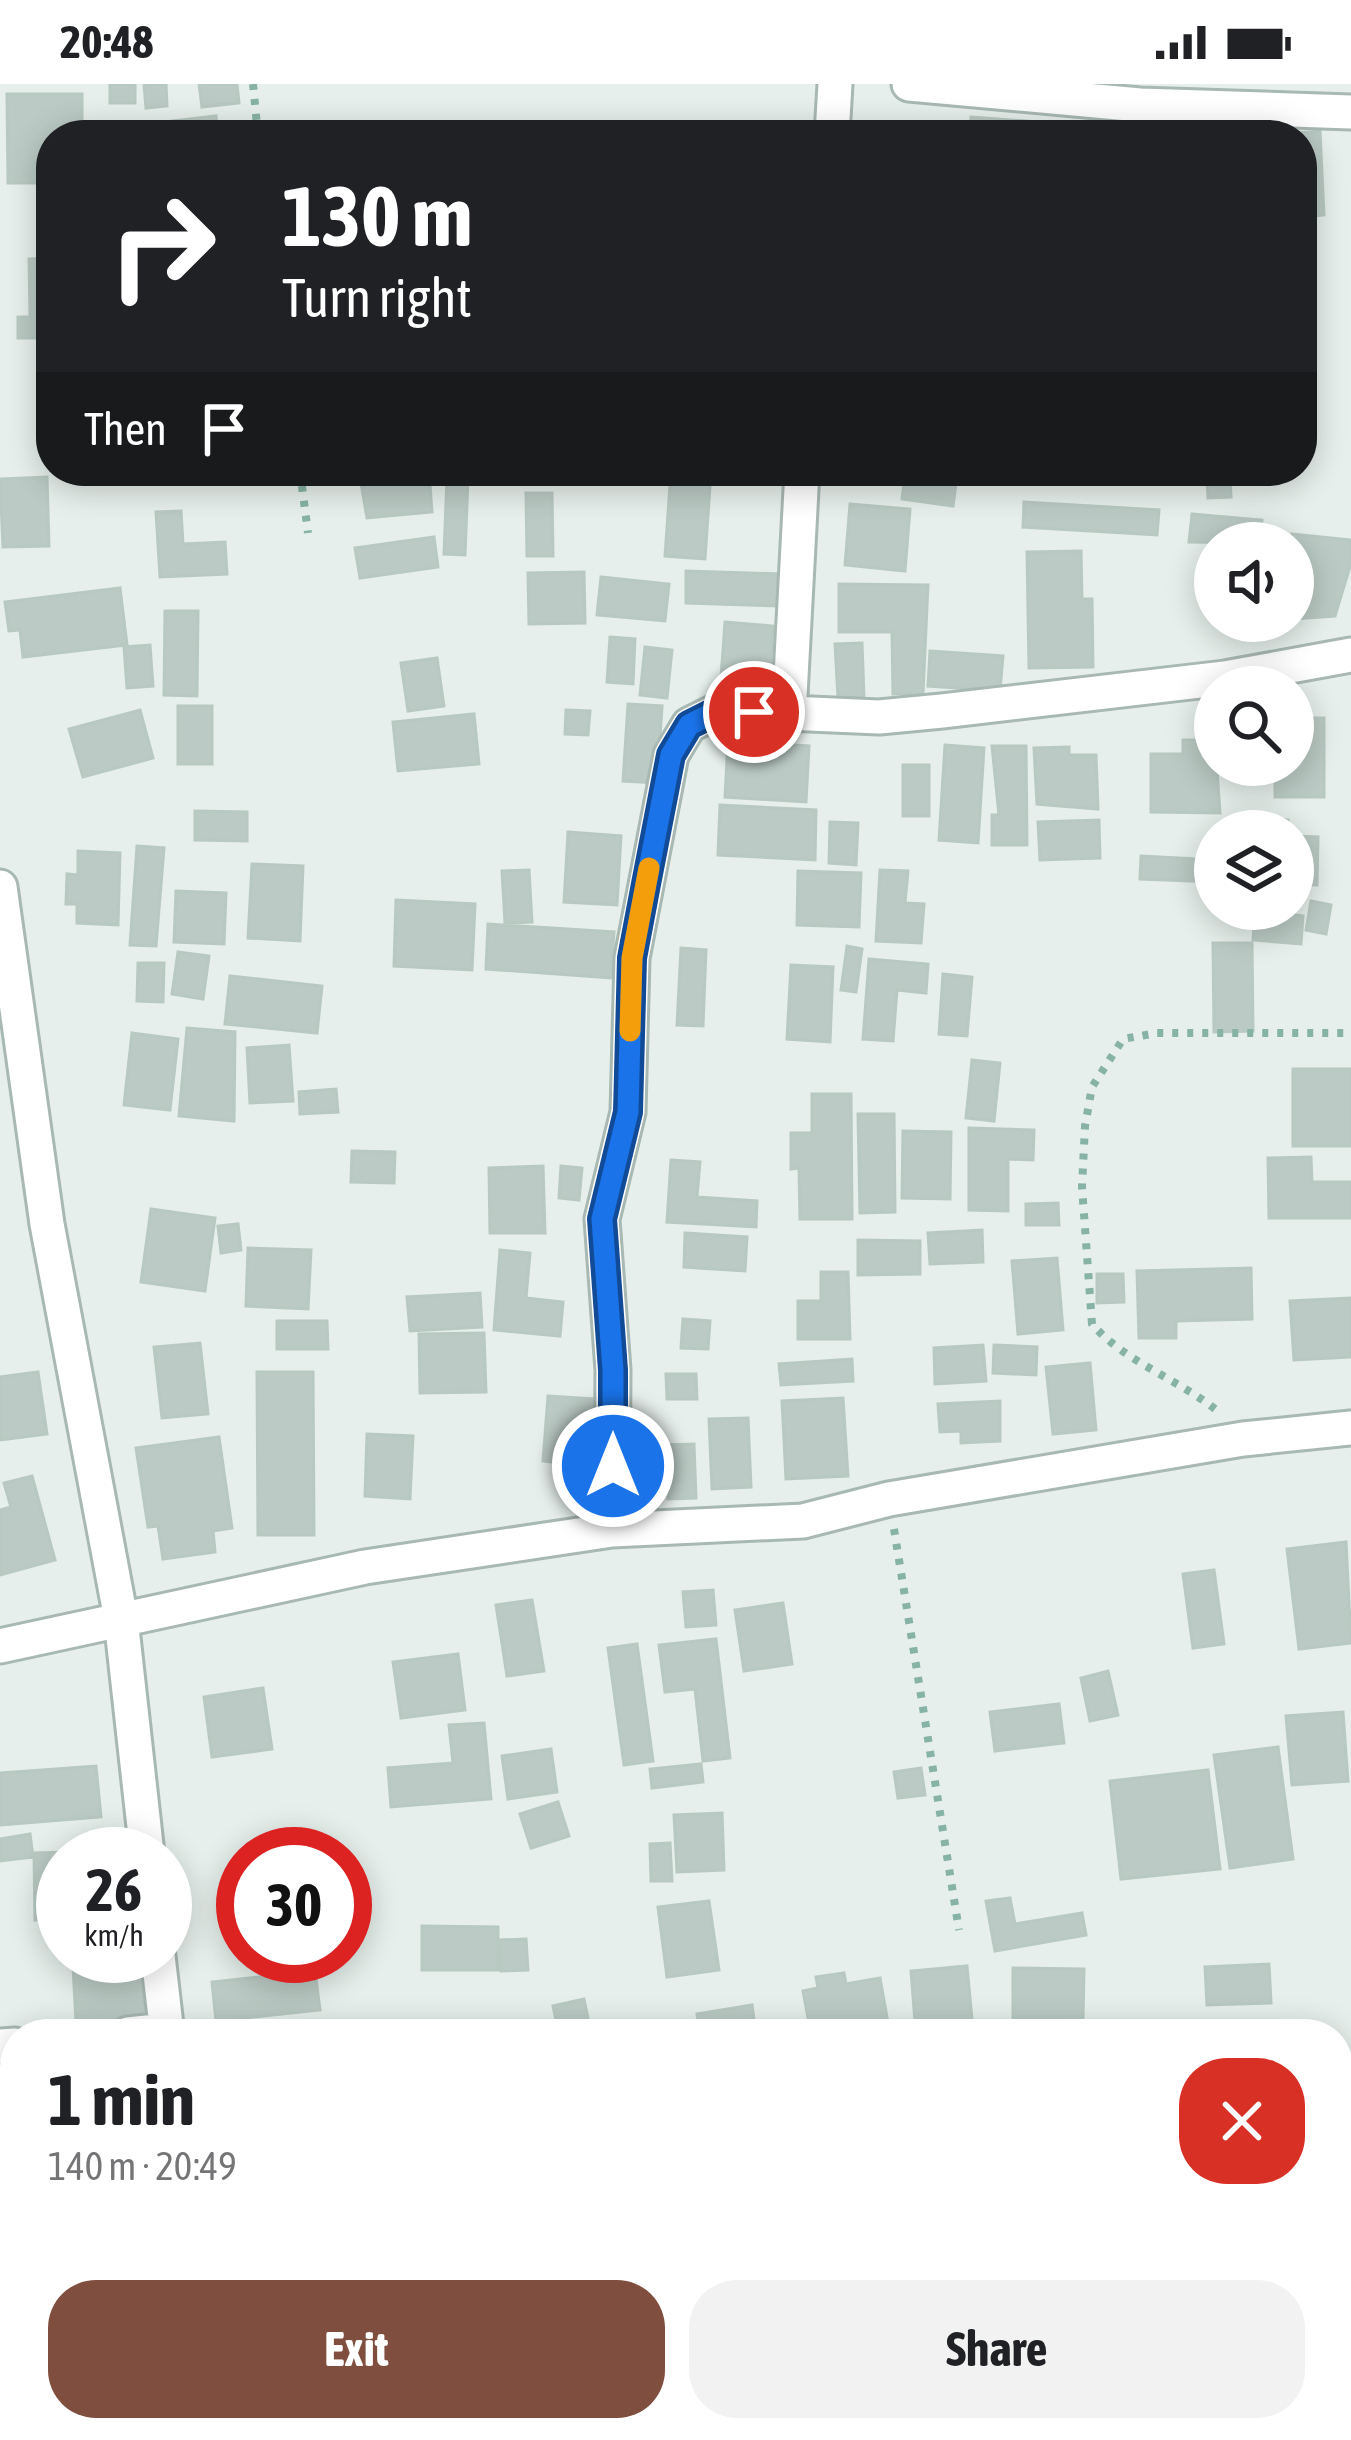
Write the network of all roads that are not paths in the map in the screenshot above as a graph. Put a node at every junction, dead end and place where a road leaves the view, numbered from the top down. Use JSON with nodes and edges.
{"nodes":[{"id":1,"x":836,"y":84,"type":"edge"},
{"id":2,"x":909,"y":84,"type":"edge"},
{"id":3,"x":1281,"y":97,"type":"edge"},
{"id":4,"x":1351,"y":112,"type":"edge"},
{"id":5,"x":833,"y":120,"type":"edge"},
{"id":6,"x":801,"y":486,"type":"edge"},
{"id":7,"x":1351,"y":656,"type":"edge"},
{"id":8,"x":789,"y":714,"type":"junction"},
{"id":9,"x":0,"y":886,"type":"edge"},
{"id":10,"x":1351,"y":1428,"type":"edge"},
{"id":11,"x":612,"y":1530,"type":"junction"},
{"id":12,"x":121,"y":1619,"type":"junction"},
{"id":13,"x":0,"y":1646,"type":"edge"},
{"id":14,"x":144,"y":1827,"type":"edge"},
{"id":15,"x":161,"y":1983,"type":"edge"},
{"id":16,"x":165,"y":2019,"type":"edge"}],
"edges":[{"from":1,"to":5,"type":"street"},
{"from":2,"to":3,"type":"street"},
{"from":3,"to":4,"type":"street"},
{"from":6,"to":8,"type":"street"},
{"from":7,"to":8,"type":"street"},
{"from":8,"to":11,"type":"street"},
{"from":9,"to":12,"type":"street"},
{"from":10,"to":11,"type":"street"},
{"from":11,"to":12,"type":"street"},
{"from":12,"to":13,"type":"street"},
{"from":12,"to":14,"type":"street"},
{"from":15,"to":16,"type":"street"}]}
